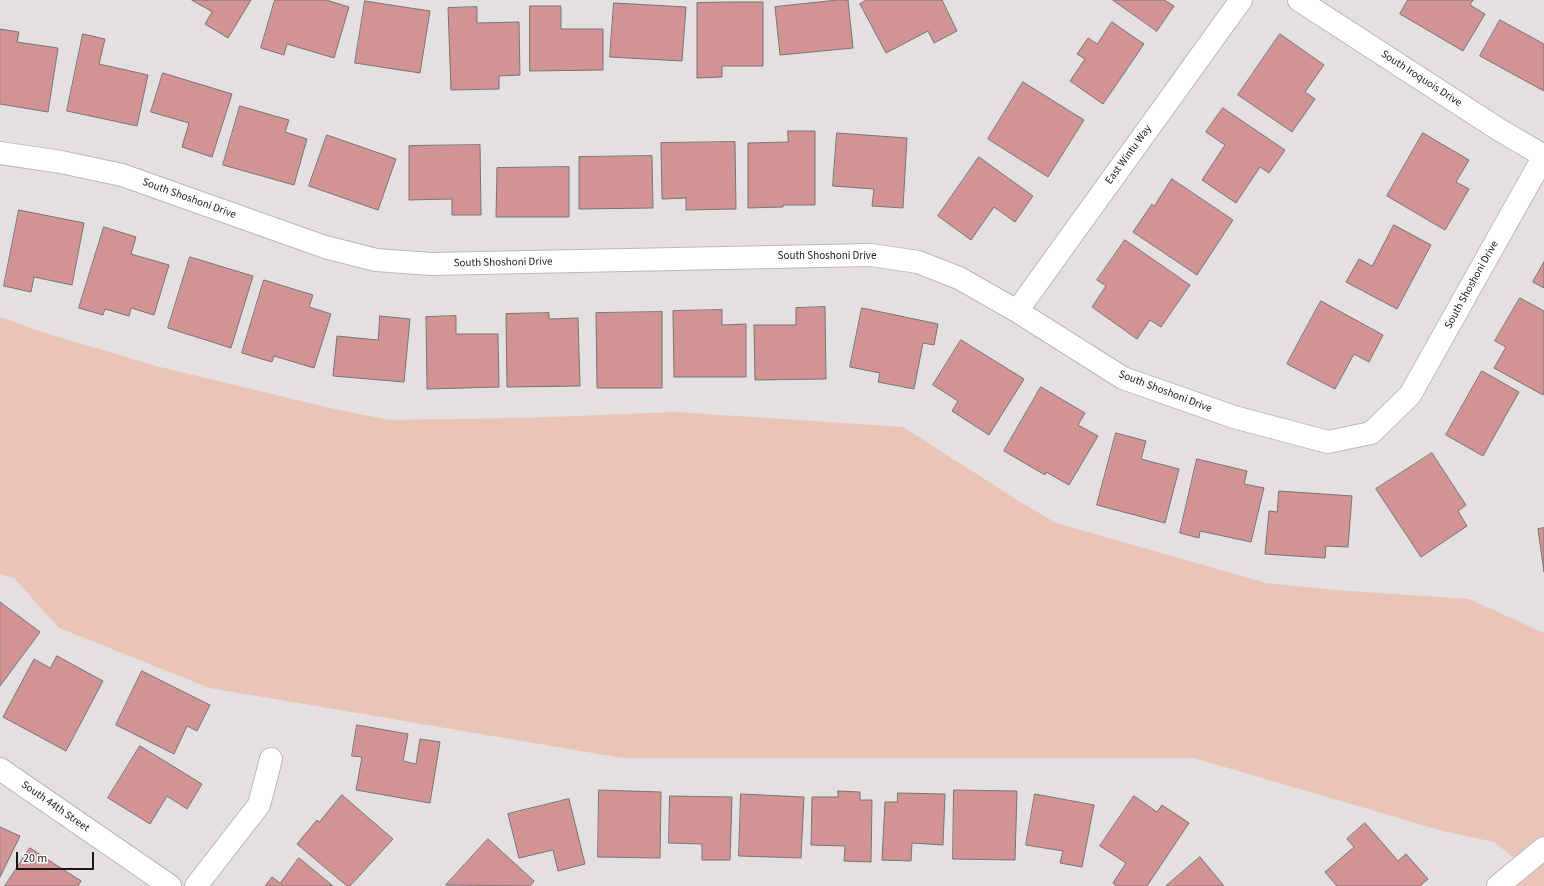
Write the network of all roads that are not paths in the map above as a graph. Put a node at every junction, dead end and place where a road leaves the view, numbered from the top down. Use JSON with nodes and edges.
{"nodes":[{"id":1,"x":1241,"y":0,"type":"edge"},
{"id":2,"x":1299,"y":0,"type":"edge"},
{"id":3,"x":0,"y":154,"type":"edge"},
{"id":4,"x":1544,"y":156,"type":"edge"},
{"id":5,"x":1017,"y":311,"type":"junction"},
{"id":6,"x":271,"y":759,"type":"dead end"},
{"id":7,"x":0,"y":769,"type":"edge"},
{"id":8,"x":1544,"y":848,"type":"edge"},
{"id":9,"x":170,"y":886,"type":"edge"},
{"id":10,"x":196,"y":886,"type":"edge"},
{"id":11,"x":1498,"y":886,"type":"edge"}],
"edges":[{"from":1,"to":5,"type":"street","name":"East Wintu Way"},
{"from":2,"to":4,"type":"street","name":"South Iroquois Drive"},
{"from":3,"to":5,"type":"street","name":"South Shoshoni Drive"},
{"from":4,"to":5,"type":"street","name":"South Shoshoni Drive"},
{"from":6,"to":10,"type":"street"},
{"from":7,"to":9,"type":"street","name":"South 44th Street"},
{"from":8,"to":11,"type":"street"}]}
